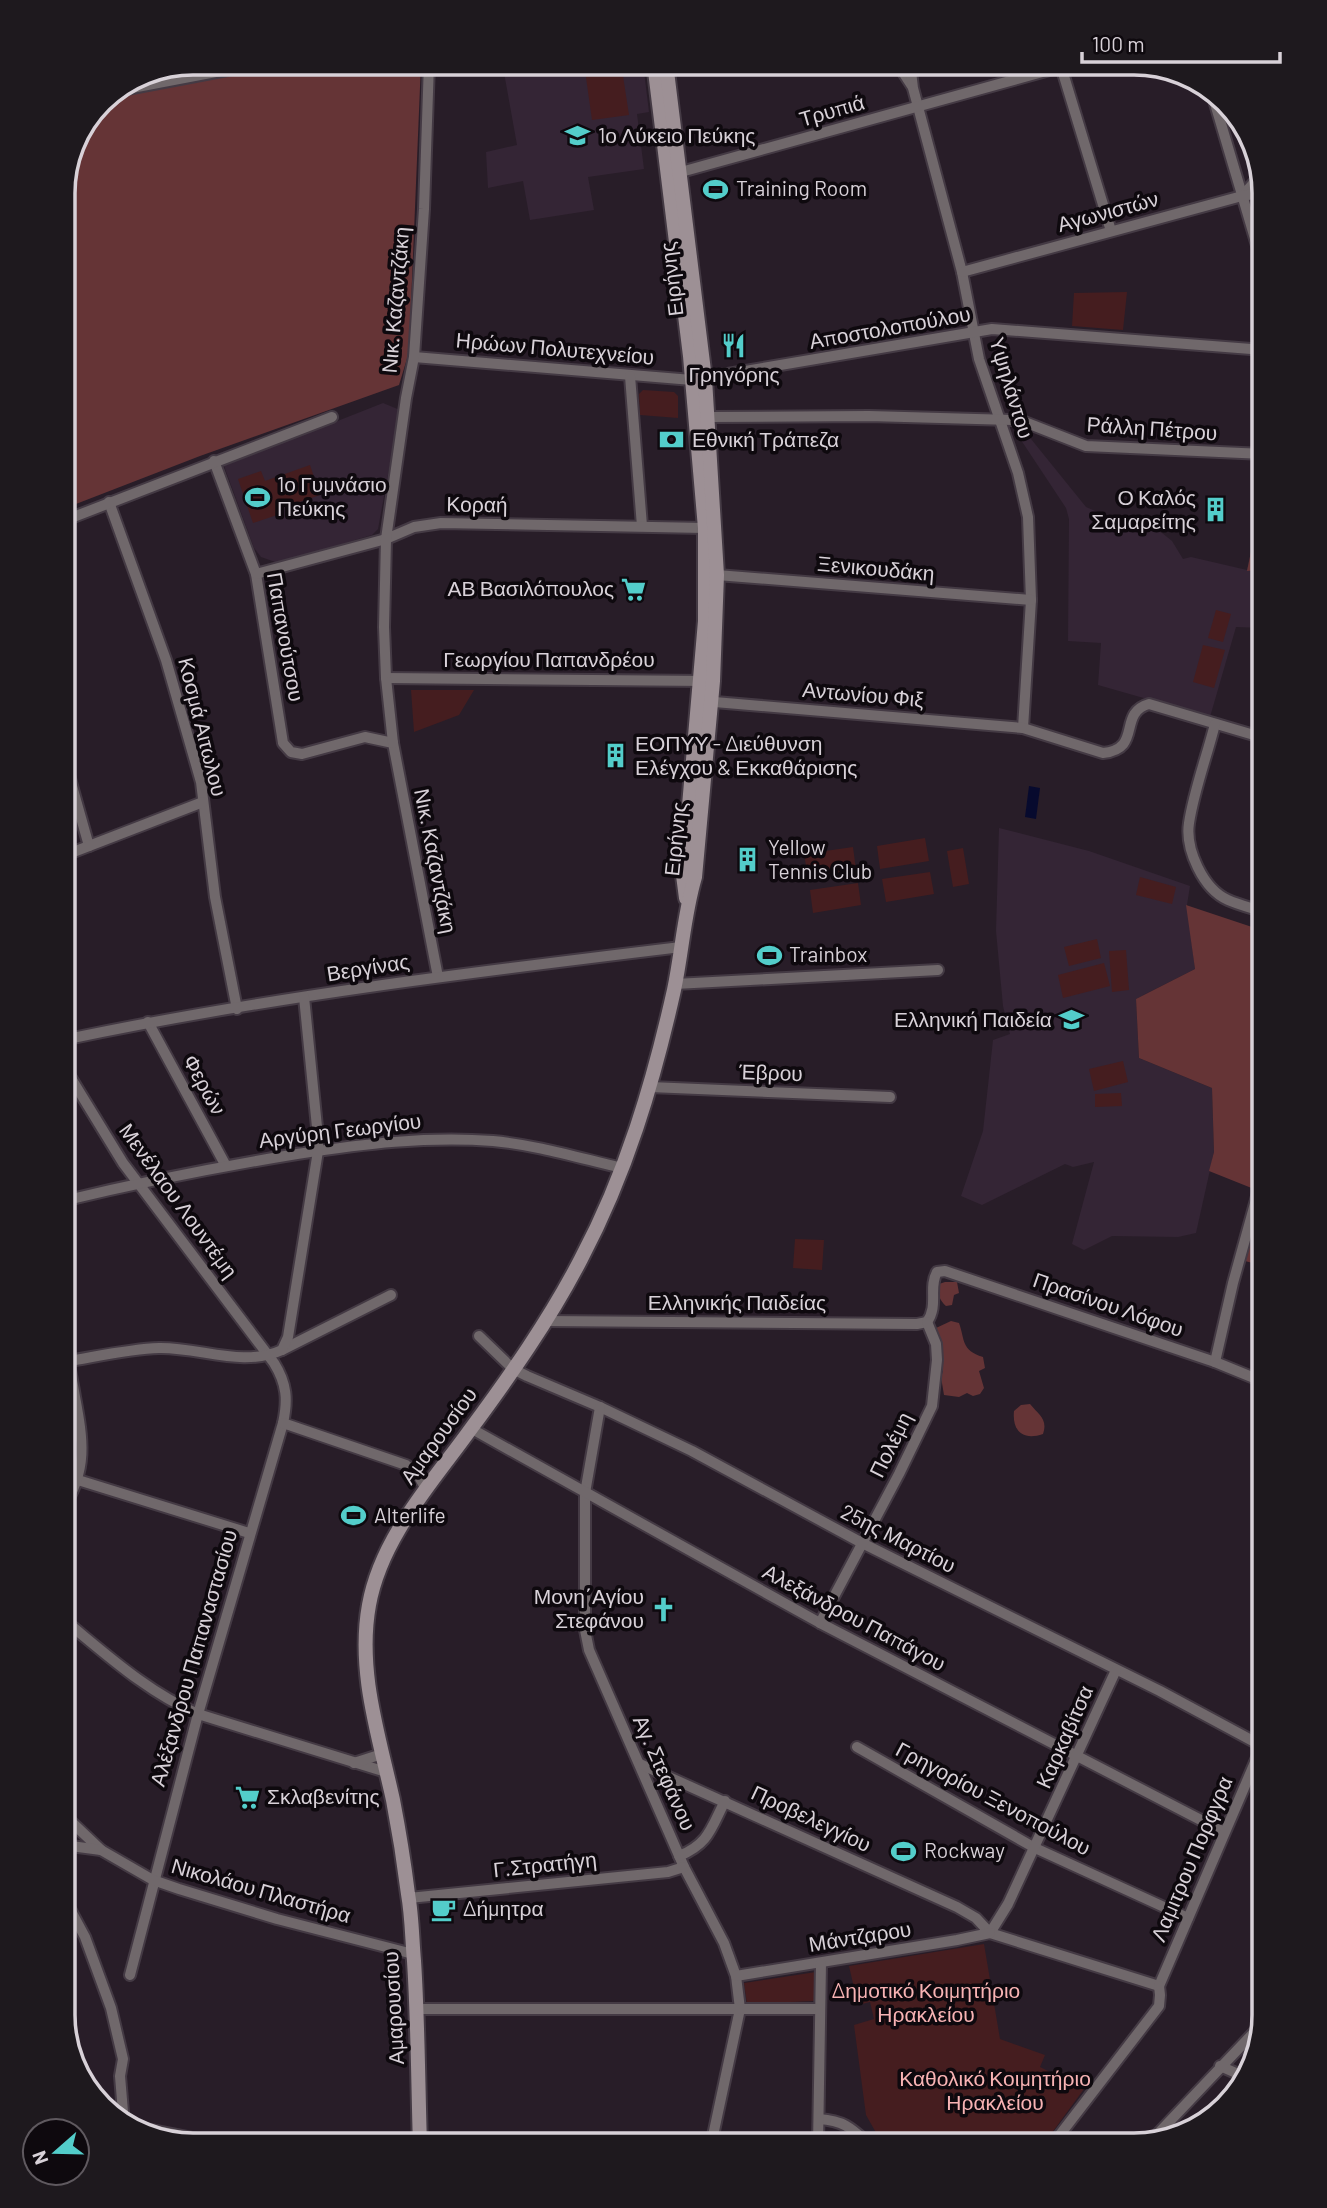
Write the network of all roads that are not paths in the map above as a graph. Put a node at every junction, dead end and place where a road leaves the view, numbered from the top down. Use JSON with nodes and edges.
{"nodes":[{"id":1,"x":201,"y":75,"type":"edge"},
{"id":2,"x":429,"y":75,"type":"edge"},
{"id":3,"x":656,"y":75,"type":"edge"},
{"id":4,"x":668,"y":76,"type":"edge"},
{"id":5,"x":905,"y":76,"type":"edge"},
{"id":6,"x":912,"y":76,"type":"edge"},
{"id":7,"x":1023,"y":76,"type":"edge"},
{"id":8,"x":1064,"y":76,"type":"edge"},
{"id":9,"x":145,"y":85,"type":"edge"},
{"id":10,"x":913,"y":88,"type":"junction"},
{"id":11,"x":918,"y":106,"type":"junction"},
{"id":12,"x":1215,"y":107,"type":"edge"},
{"id":13,"x":681,"y":172,"type":"junction"},
{"id":14,"x":1251,"y":185,"type":"edge"},
{"id":15,"x":1252,"y":194,"type":"edge"},
{"id":16,"x":1242,"y":196,"type":"junction"},
{"id":17,"x":1252,"y":229,"type":"edge"},
{"id":18,"x":1111,"y":231,"type":"junction"},
{"id":19,"x":962,"y":272,"type":"junction"},
{"id":20,"x":974,"y":332,"type":"junction"},
{"id":21,"x":1252,"y":349,"type":"edge"},
{"id":22,"x":414,"y":357,"type":"junction"},
{"id":23,"x":630,"y":376,"type":"junction"},
{"id":24,"x":699,"y":380,"type":"junction"},
{"id":25,"x":332,"y":416,"type":"dead end"},
{"id":26,"x":709,"y":417,"type":"junction"},
{"id":27,"x":1000,"y":419,"type":"junction"},
{"id":28,"x":1252,"y":453,"type":"edge"},
{"id":29,"x":214,"y":461,"type":"junction"},
{"id":30,"x":109,"y":502,"type":"junction"},
{"id":31,"x":76,"y":516,"type":"edge"},
{"id":32,"x":642,"y":526,"type":"junction"},
{"id":33,"x":705,"y":528,"type":"junction"},
{"id":34,"x":386,"y":539,"type":"junction"},
{"id":35,"x":256,"y":574,"type":"junction"},
{"id":36,"x":718,"y":575,"type":"junction"},
{"id":37,"x":1031,"y":600,"type":"junction"},
{"id":38,"x":386,"y":678,"type":"junction"},
{"id":39,"x":707,"y":681,"type":"junction"},
{"id":40,"x":705,"y":701,"type":"junction"},
{"id":41,"x":1215,"y":724,"type":"junction"},
{"id":42,"x":1023,"y":728,"type":"junction"},
{"id":43,"x":1252,"y":735,"type":"edge"},
{"id":44,"x":393,"y":743,"type":"junction"},
{"id":45,"x":76,"y":799,"type":"edge"},
{"id":46,"x":203,"y":802,"type":"junction"},
{"id":47,"x":89,"y":846,"type":"junction"},
{"id":48,"x":76,"y":851,"type":"edge"},
{"id":49,"x":687,"y":904,"type":"joint"},
{"id":50,"x":1252,"y":908,"type":"edge"},
{"id":51,"x":681,"y":947,"type":"junction"},
{"id":52,"x":939,"y":970,"type":"dead end"},
{"id":53,"x":439,"y":977,"type":"junction"},
{"id":54,"x":675,"y":984,"type":"junction"},
{"id":55,"x":304,"y":998,"type":"junction"},
{"id":56,"x":237,"y":1009,"type":"junction"},
{"id":57,"x":148,"y":1022,"type":"junction"},
{"id":58,"x":76,"y":1037,"type":"edge"},
{"id":59,"x":76,"y":1085,"type":"edge"},
{"id":60,"x":650,"y":1087,"type":"junction"},
{"id":61,"x":890,"y":1097,"type":"dead end"},
{"id":62,"x":318,"y":1151,"type":"junction"},
{"id":63,"x":226,"y":1166,"type":"junction"},
{"id":64,"x":622,"y":1168,"type":"junction"},
{"id":65,"x":138,"y":1183,"type":"junction"},
{"id":66,"x":75,"y":1198,"type":"edge"},
{"id":67,"x":1252,"y":1214,"type":"edge"},
{"id":68,"x":937,"y":1272,"type":"joint"},
{"id":69,"x":391,"y":1294,"type":"dead end"},
{"id":70,"x":545,"y":1321,"type":"junction"},
{"id":71,"x":928,"y":1322,"type":"junction"},
{"id":72,"x":479,"y":1336,"type":"dead end"},
{"id":73,"x":282,"y":1350,"type":"junction"},
{"id":74,"x":268,"y":1357,"type":"junction"},
{"id":75,"x":75,"y":1360,"type":"edge"},
{"id":76,"x":1215,"y":1362,"type":"junction"},
{"id":77,"x":513,"y":1369,"type":"junction"},
{"id":78,"x":1252,"y":1377,"type":"edge"},
{"id":79,"x":75,"y":1405,"type":"edge"},
{"id":80,"x":600,"y":1407,"type":"junction"},
{"id":81,"x":283,"y":1423,"type":"junction"},
{"id":82,"x":472,"y":1429,"type":"junction"},
{"id":83,"x":78,"y":1480,"type":"junction"},
{"id":84,"x":75,"y":1485,"type":"edge"},
{"id":85,"x":426,"y":1489,"type":"junction"},
{"id":86,"x":585,"y":1493,"type":"junction"},
{"id":87,"x":249,"y":1533,"type":"junction"},
{"id":88,"x":862,"y":1543,"type":"junction"},
{"id":89,"x":820,"y":1623,"type":"junction"},
{"id":90,"x":75,"y":1629,"type":"edge"},
{"id":91,"x":1116,"y":1670,"type":"junction"},
{"id":92,"x":198,"y":1714,"type":"junction"},
{"id":93,"x":1252,"y":1741,"type":"edge"},
{"id":94,"x":857,"y":1747,"type":"dead end"},
{"id":95,"x":382,"y":1754,"type":"junction"},
{"id":96,"x":1077,"y":1757,"type":"junction"},
{"id":97,"x":354,"y":1763,"type":"junction"},
{"id":98,"x":640,"y":1764,"type":"junction"},
{"id":99,"x":1252,"y":1771,"type":"edge"},
{"id":100,"x":386,"y":1773,"type":"junction"},
{"id":101,"x":725,"y":1801,"type":"junction"},
{"id":102,"x":75,"y":1825,"type":"edge"},
{"id":103,"x":1224,"y":1832,"type":"junction"},
{"id":104,"x":75,"y":1847,"type":"edge"},
{"id":105,"x":1035,"y":1849,"type":"junction"},
{"id":106,"x":101,"y":1850,"type":"junction"},
{"id":107,"x":682,"y":1862,"type":"junction"},
{"id":108,"x":153,"y":1880,"type":"junction"},
{"id":109,"x":409,"y":1898,"type":"junction"},
{"id":110,"x":75,"y":1918,"type":"edge"},
{"id":111,"x":1188,"y":1918,"type":"junction"},
{"id":112,"x":990,"y":1933,"type":"junction"},
{"id":113,"x":413,"y":1954,"type":"junction"},
{"id":114,"x":821,"y":1963,"type":"junction"},
{"id":115,"x":130,"y":1975,"type":"dead end"},
{"id":116,"x":736,"y":1976,"type":"junction"},
{"id":117,"x":1159,"y":1986,"type":"junction"},
{"id":118,"x":417,"y":2009,"type":"junction"},
{"id":119,"x":740,"y":2009,"type":"junction"},
{"id":120,"x":820,"y":2009,"type":"junction"},
{"id":121,"x":1250,"y":2036,"type":"edge"},
{"id":122,"x":1220,"y":2066,"type":"junction"},
{"id":123,"x":1236,"y":2073,"type":"edge"},
{"id":124,"x":123,"y":2110,"type":"edge"},
{"id":125,"x":818,"y":2119,"type":"junction"},
{"id":126,"x":1162,"y":2129,"type":"edge"},
{"id":127,"x":420,"y":2132,"type":"edge"},
{"id":128,"x":714,"y":2133,"type":"edge"},
{"id":129,"x":818,"y":2133,"type":"edge"},
{"id":130,"x":856,"y":2133,"type":"edge"},
{"id":131,"x":1061,"y":2133,"type":"edge"}],
"edges":[{"from":1,"to":9,"type":"street"},
{"from":2,"to":22,"type":"street","name":"Νικ. Καζαντζάκη"},
{"from":3,"to":24,"type":"main road","name":"Ειρήνης"},
{"from":4,"to":13,"type":"main road","name":"Ειρήνης"},
{"from":5,"to":10,"type":"street"},
{"from":6,"to":10,"type":"street","name":"Υψηλάντου"},
{"from":7,"to":11,"type":"street","name":"Τρυπιά"},
{"from":8,"to":18,"type":"street"},
{"from":10,"to":11,"type":"street","name":"Υψηλάντου"},
{"from":11,"to":13,"type":"street","name":"Τρυπιά"},
{"from":11,"to":19,"type":"street","name":"Υψηλάντου"},
{"from":12,"to":16,"type":"street"},
{"from":13,"to":24,"type":"main road","name":"Ειρήνης"},
{"from":14,"to":16,"type":"street"},
{"from":15,"to":16,"type":"street","name":"Αγωνιστών"},
{"from":16,"to":17,"type":"street"},
{"from":16,"to":18,"type":"street","name":"Αγωνιστών"},
{"from":18,"to":19,"type":"street","name":"Αγωνιστών"},
{"from":19,"to":20,"type":"street","name":"Υψηλάντου"},
{"from":20,"to":21,"type":"street","name":"Αποστολοπούλου"},
{"from":20,"to":24,"type":"street","name":"Αποστολοπούλου"},
{"from":20,"to":27,"type":"street","name":"Υψηλάντου"},
{"from":22,"to":23,"type":"street","name":"Ηρώων Πολυτεχνείου"},
{"from":22,"to":34,"type":"street","name":"Νικ. Καζαντζάκη"},
{"from":23,"to":24,"type":"street","name":"Ηρώων Πολυτεχνείου"},
{"from":23,"to":32,"type":"street"},
{"from":24,"to":26,"type":"main road","name":"Ειρήνης"},
{"from":24,"to":33,"type":"main road","name":"Ειρήνης"},
{"from":25,"to":29,"type":"street"},
{"from":26,"to":27,"type":"street","name":"Ράλλη Πέτρου"},
{"from":26,"to":36,"type":"main road","name":"Ειρήνης"},
{"from":27,"to":28,"type":"street","name":"Ράλλη Πέτρου"},
{"from":27,"to":37,"type":"street","name":"Υψηλάντου"},
{"from":29,"to":30,"type":"street"},
{"from":29,"to":35,"type":"street","name":"Παπανούτσου"},
{"from":30,"to":31,"type":"street"},
{"from":30,"to":46,"type":"street","name":"Κοσμά Αιτωλου"},
{"from":32,"to":33,"type":"street","name":"Κοραή"},
{"from":32,"to":34,"type":"street","name":"Κοραή"},
{"from":33,"to":39,"type":"main road","name":"Ειρήνης"},
{"from":34,"to":35,"type":"street","name":"Κοραή"},
{"from":34,"to":38,"type":"street","name":"Νικ. Καζαντζάκη"},
{"from":35,"to":44,"type":"street","name":"Παπανούτσου"},
{"from":36,"to":37,"type":"street","name":"Ξενικουδάκη"},
{"from":36,"to":39,"type":"main road","name":"Ειρήνης"},
{"from":37,"to":42,"type":"street","name":"Υψηλάντου"},
{"from":38,"to":39,"type":"street","name":"Γεωργίου Παπανδρέου"},
{"from":38,"to":44,"type":"street","name":"Νικ. Καζαντζάκη"},
{"from":39,"to":40,"type":"main road","name":"Ειρήνης"},
{"from":40,"to":42,"type":"street","name":"Αντωνίου Φιξ"},
{"from":40,"to":49,"type":"main road","name":"Ειρήνης"},
{"from":41,"to":42,"type":"street","name":"Αντωνίου Φιξ"},
{"from":41,"to":43,"type":"street"},
{"from":41,"to":50,"type":"street"},
{"from":44,"to":53,"type":"street","name":"Νικ. Καζαντζάκη"},
{"from":45,"to":47,"type":"street"},
{"from":46,"to":47,"type":"street"},
{"from":46,"to":56,"type":"street","name":"Κοσμά Αιτωλου"},
{"from":47,"to":48,"type":"street"},
{"from":49,"to":51,"type":"main road","name":"Αμαρουσίου"},
{"from":51,"to":53,"type":"street","name":"Βεργίνας"},
{"from":51,"to":54,"type":"main road","name":"Αμαρουσίου"},
{"from":52,"to":54,"type":"street"},
{"from":53,"to":55,"type":"street","name":"Βεργίνας"},
{"from":54,"to":60,"type":"main road","name":"Αμαρουσίου"},
{"from":55,"to":56,"type":"street","name":"Βεργίνας"},
{"from":55,"to":62,"type":"street"},
{"from":56,"to":57,"type":"street","name":"Βεργίνας"},
{"from":57,"to":58,"type":"street","name":"Βεργίνας"},
{"from":57,"to":63,"type":"street","name":"Φερών"},
{"from":59,"to":65,"type":"street","name":"Μενέλαου Λουντέμη"},
{"from":60,"to":61,"type":"street","name":"Έβρου"},
{"from":60,"to":64,"type":"main road","name":"Αμαρουσίου"},
{"from":62,"to":63,"type":"street","name":"Αργύρη Γεωργίου"},
{"from":62,"to":64,"type":"street","name":"Αργύρη Γεωργίου"},
{"from":62,"to":73,"type":"street"},
{"from":63,"to":65,"type":"street","name":"Αργύρη Γεωργίου"},
{"from":64,"to":70,"type":"main road","name":"Αμαρουσίου"},
{"from":65,"to":66,"type":"street","name":"Αργύρη Γεωργίου"},
{"from":65,"to":74,"type":"street","name":"Μενέλαου Λουντέμη"},
{"from":67,"to":76,"type":"street"},
{"from":68,"to":71,"type":"street","name":"Πολέμη"},
{"from":68,"to":76,"type":"street","name":"Πρασίνου Λόφου"},
{"from":69,"to":73,"type":"street"},
{"from":70,"to":71,"type":"street","name":"Ελληνικής Παιδείας"},
{"from":70,"to":77,"type":"main road","name":"Αμαρουσίου"},
{"from":71,"to":88,"type":"street","name":"Πολέμη"},
{"from":72,"to":77,"type":"street"},
{"from":73,"to":74,"type":"street"},
{"from":74,"to":75,"type":"street"},
{"from":74,"to":81,"type":"street","name":"Αλέξανδρου Παπαναστασίου"},
{"from":76,"to":78,"type":"street","name":"Πρασίνου Λόφου"},
{"from":77,"to":80,"type":"street","name":"25ης Μαρτίου"},
{"from":77,"to":82,"type":"main road","name":"Αμαρουσίου"},
{"from":79,"to":83,"type":"street"},
{"from":80,"to":86,"type":"street","name":"Αγ. Στεφάνου"},
{"from":80,"to":88,"type":"street","name":"25ης Μαρτίου"},
{"from":81,"to":85,"type":"street"},
{"from":81,"to":87,"type":"street","name":"Αλέξανδρου Παπαναστασίου"},
{"from":82,"to":85,"type":"main road","name":"Αμαρουσίου"},
{"from":82,"to":86,"type":"street","name":"Αλεξάνδρου Παπάγου"},
{"from":83,"to":84,"type":"street"},
{"from":83,"to":87,"type":"street"},
{"from":85,"to":95,"type":"main road","name":"Αμαρουσίου"},
{"from":86,"to":89,"type":"street","name":"Αλεξάνδρου Παπάγου"},
{"from":86,"to":98,"type":"street","name":"Αγ. Στεφάνου"},
{"from":87,"to":92,"type":"street","name":"Αλέξανδρου Παπαναστασίου"},
{"from":88,"to":89,"type":"street","name":"Πολέμη"},
{"from":88,"to":91,"type":"street","name":"25ης Μαρτίου"},
{"from":89,"to":96,"type":"street","name":"Αλεξάνδρου Παπάγου"},
{"from":90,"to":92,"type":"street"},
{"from":91,"to":93,"type":"street","name":"25ης Μαρτίου"},
{"from":91,"to":96,"type":"street","name":"Καρκαβίτσα"},
{"from":92,"to":97,"type":"street"},
{"from":92,"to":108,"type":"street","name":"Αλέξανδρου Παπαναστασίου"},
{"from":94,"to":105,"type":"street","name":"Γρηγορίου Ξενοπούλου"},
{"from":95,"to":97,"type":"street"},
{"from":95,"to":100,"type":"main road","name":"Αμαρουσίου"},
{"from":96,"to":103,"type":"street","name":"Αλεξάνδρου Παπάγου"},
{"from":96,"to":105,"type":"street","name":"Καρκαβίτσα"},
{"from":97,"to":100,"type":"street"},
{"from":98,"to":101,"type":"street","name":"Προβελεγγίου"},
{"from":98,"to":107,"type":"street","name":"Αγ. Στεφάνου"},
{"from":99,"to":103,"type":"street","name":"Λαμιτρου Πορφγρα"},
{"from":100,"to":109,"type":"main road","name":"Αμαρουσίου"},
{"from":101,"to":107,"type":"street"},
{"from":101,"to":112,"type":"street","name":"Προβελεγγίου"},
{"from":102,"to":106,"type":"street"},
{"from":103,"to":111,"type":"street","name":"Λαμιτρου Πορφγρα"},
{"from":104,"to":106,"type":"street","name":"Νικολάου Πλαστήρα"},
{"from":105,"to":111,"type":"street","name":"Γρηγορίου Ξενοπούλου"},
{"from":105,"to":112,"type":"street","name":"Καρκαβίτσα"},
{"from":106,"to":108,"type":"street","name":"Νικολάου Πλαστήρα"},
{"from":107,"to":109,"type":"street","name":"Γ.Στρατήγη"},
{"from":107,"to":116,"type":"street","name":"Αγ. Στεφάνου"},
{"from":108,"to":113,"type":"street","name":"Νικολάου Πλαστήρα"},
{"from":108,"to":115,"type":"street","name":"Αλέξανδρου Παπαναστασίου"},
{"from":109,"to":113,"type":"main road","name":"Αμαρουσίου"},
{"from":110,"to":124,"type":"street"},
{"from":111,"to":117,"type":"street","name":"Λαμιτρου Πορφγρα"},
{"from":112,"to":114,"type":"street","name":"Μάντζαρου"},
{"from":112,"to":117,"type":"street","name":"Προβελεγγίου"},
{"from":113,"to":118,"type":"main road","name":"Αμαρουσίου"},
{"from":114,"to":116,"type":"street","name":"Μάντζαρου"},
{"from":114,"to":120,"type":"street"},
{"from":116,"to":119,"type":"street","name":"Αγ. Στεφάνου"},
{"from":117,"to":131,"type":"street","name":"Λαμιτρου Πορφγρα"},
{"from":118,"to":119,"type":"street"},
{"from":118,"to":127,"type":"main road","name":"Αμαρουσίου"},
{"from":119,"to":120,"type":"street"},
{"from":119,"to":128,"type":"street","name":"Αγ. Στεφάνου"},
{"from":120,"to":125,"type":"street"},
{"from":121,"to":122,"type":"street"},
{"from":122,"to":123,"type":"street"},
{"from":122,"to":126,"type":"street"},
{"from":125,"to":129,"type":"street"},
{"from":125,"to":130,"type":"street"}]}
